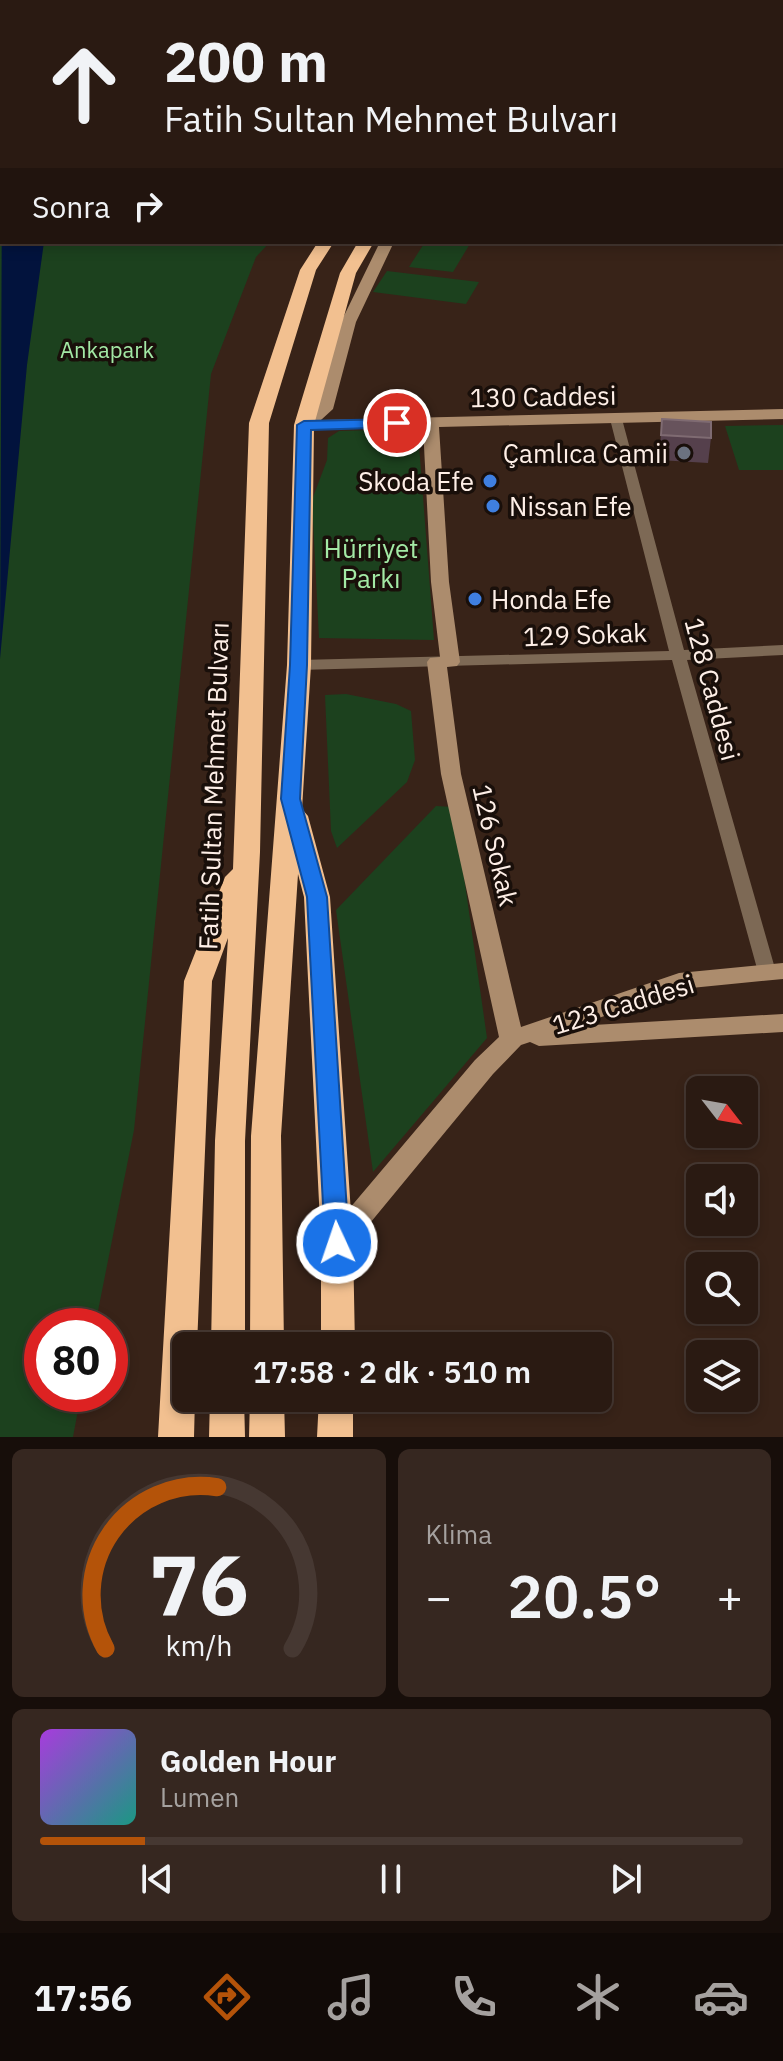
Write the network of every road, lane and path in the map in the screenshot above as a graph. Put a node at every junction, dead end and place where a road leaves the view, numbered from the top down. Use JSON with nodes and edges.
{"nodes":[{"id":1,"x":325,"y":244,"type":"edge"},
{"id":2,"x":365,"y":244,"type":"edge"},
{"id":3,"x":386,"y":244,"type":"edge"},
{"id":4,"x":783,"y":414,"type":"edge"},
{"id":5,"x":616,"y":419,"type":"junction"},
{"id":6,"x":431,"y":423,"type":"junction"},
{"id":7,"x":304,"y":425,"type":"junction"},
{"id":8,"x":783,"y":650,"type":"edge"},
{"id":9,"x":678,"y":655,"type":"junction"},
{"id":10,"x":443,"y":662,"type":"junction"},
{"id":11,"x":299,"y":665,"type":"junction"},
{"id":12,"x":290,"y":799,"type":"junction"},
{"id":13,"x":247,"y":852,"type":"junction"},
{"id":14,"x":775,"y":971,"type":"edge"},
{"id":15,"x":783,"y":1023,"type":"edge"},
{"id":16,"x":512,"y":1039,"type":"junction"},
{"id":17,"x":337,"y":1243,"type":"junction"},
{"id":18,"x":228,"y":1332,"type":"edge"},
{"id":19,"x":267,"y":1332,"type":"edge"},
{"id":20,"x":338,"y":1332,"type":"edge"},
{"id":21,"x":227,"y":1412,"type":"edge"},
{"id":22,"x":267,"y":1412,"type":"edge"},
{"id":23,"x":336,"y":1412,"type":"edge"},
{"id":24,"x":176,"y":1437,"type":"edge"},
{"id":25,"x":227,"y":1437,"type":"edge"},
{"id":26,"x":267,"y":1437,"type":"edge"},
{"id":27,"x":335,"y":1437,"type":"edge"}],
"edges":[{"from":1,"to":13,"type":"highway","name":"Fatih Sultan Mehmet Bulvarı"},
{"from":2,"to":7,"type":"highway"},
{"from":3,"to":7,"type":"street"},
{"from":4,"to":5,"type":"street","name":"130 Caddesi"},
{"from":5,"to":6,"type":"street","name":"130 Caddesi"},
{"from":5,"to":9,"type":"street","name":"128 Caddesi"},
{"from":6,"to":7,"type":"street","name":"130 Caddesi"},
{"from":6,"to":10,"type":"street","name":"126 Sokak"},
{"from":7,"to":11,"type":"highway"},
{"from":8,"to":9,"type":"street","name":"129 Sokak"},
{"from":9,"to":10,"type":"street","name":"129 Sokak"},
{"from":9,"to":14,"type":"street","name":"128 Caddesi"},
{"from":10,"to":11,"type":"street","name":"129 Sokak"},
{"from":10,"to":16,"type":"street","name":"126 Sokak"},
{"from":11,"to":12,"type":"highway"},
{"from":12,"to":17,"type":"highway"},
{"from":12,"to":19,"type":"highway"},
{"from":13,"to":18,"type":"highway","name":"Fatih Sultan Mehmet Bulvarı"},
{"from":13,"to":24,"type":"highway"},
{"from":14,"to":16,"type":"street","name":"123 Caddesi"},
{"from":15,"to":16,"type":"street","name":"123 Caddesi"},
{"from":16,"to":17,"type":"street","name":"123 Caddesi"},
{"from":17,"to":20,"type":"highway"},
{"from":21,"to":25,"type":"highway"},
{"from":22,"to":26,"type":"highway"},
{"from":23,"to":27,"type":"highway"}]}
